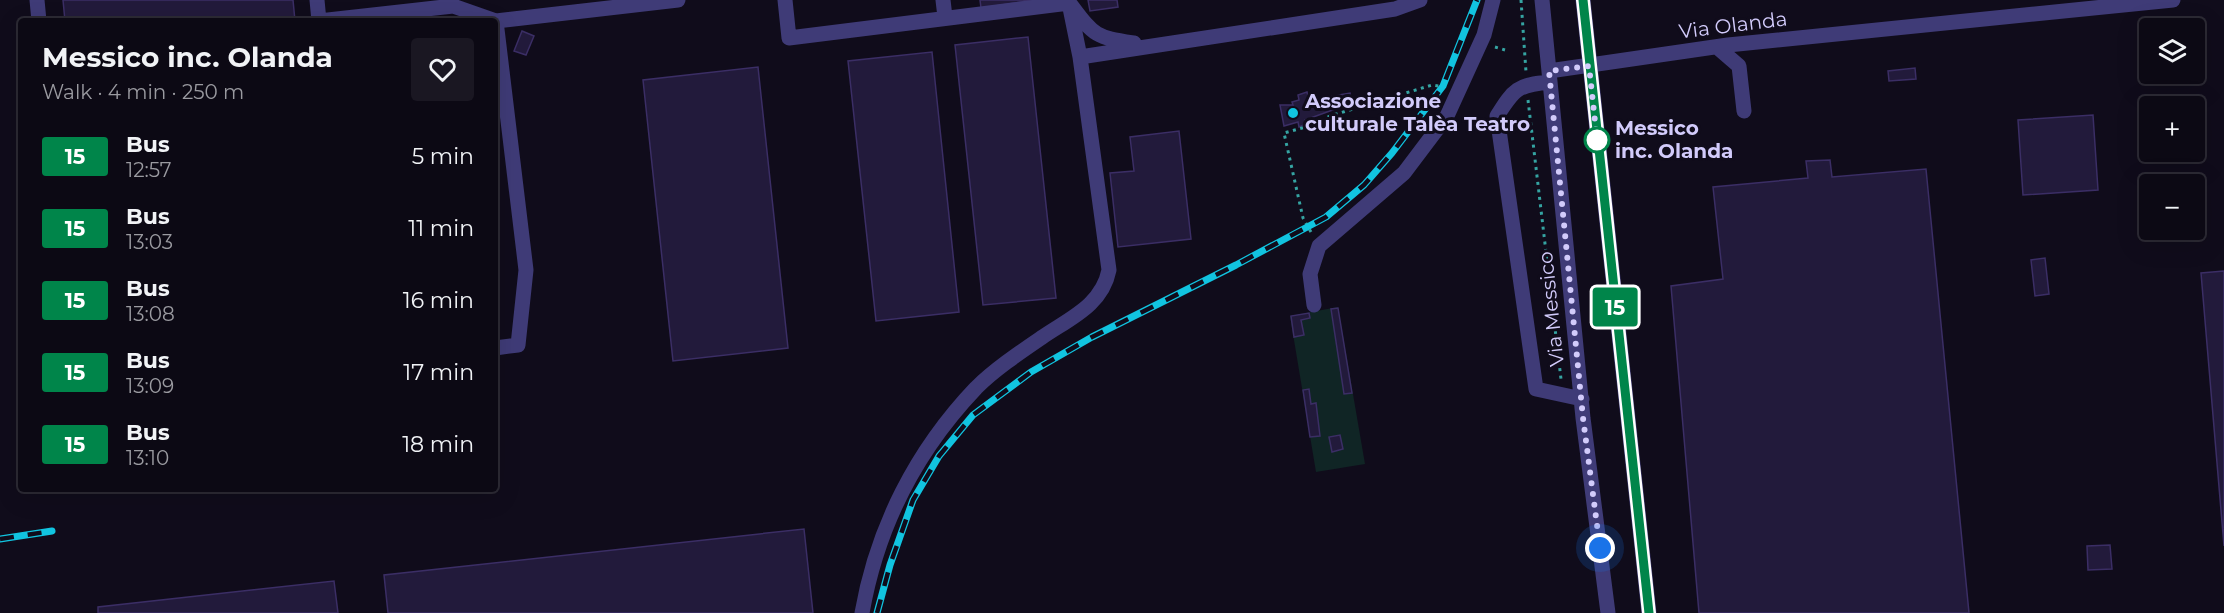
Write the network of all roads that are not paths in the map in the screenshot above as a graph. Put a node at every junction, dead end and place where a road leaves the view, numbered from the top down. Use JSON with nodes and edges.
{"nodes":[{"id":1,"x":37,"y":0,"type":"edge"},
{"id":2,"x":317,"y":0,"type":"edge"},
{"id":3,"x":678,"y":0,"type":"edge"},
{"id":4,"x":785,"y":0,"type":"edge"},
{"id":5,"x":943,"y":0,"type":"edge"},
{"id":6,"x":1420,"y":0,"type":"edge"},
{"id":7,"x":1493,"y":0,"type":"edge"},
{"id":8,"x":1542,"y":0,"type":"edge"},
{"id":9,"x":1583,"y":0,"type":"edge"},
{"id":10,"x":2173,"y":0,"type":"edge"},
{"id":11,"x":1069,"y":2,"type":"edge"},
{"id":12,"x":610,"y":4,"type":"edge"},
{"id":13,"x":945,"y":17,"type":"junction"},
{"id":14,"x":39,"y":18,"type":"edge"},
{"id":15,"x":319,"y":18,"type":"edge"},
{"id":16,"x":346,"y":18,"type":"edge"},
{"id":17,"x":487,"y":18,"type":"edge"},
{"id":18,"x":498,"y":21,"type":"edge"},
{"id":19,"x":498,"y":38,"type":"edge"},
{"id":20,"x":1148,"y":45,"type":"junction"},
{"id":21,"x":1717,"y":47,"type":"junction"},
{"id":22,"x":1080,"y":57,"type":"junction"},
{"id":23,"x":1589,"y":66,"type":"junction"},
{"id":24,"x":1549,"y":76,"type":"junction"},
{"id":25,"x":1744,"y":111,"type":"dead end"},
{"id":26,"x":1314,"y":305,"type":"dead end"},
{"id":27,"x":498,"y":348,"type":"edge"},
{"id":28,"x":1582,"y":399,"type":"junction"},
{"id":29,"x":862,"y":613,"type":"edge"},
{"id":30,"x":1608,"y":613,"type":"edge"},
{"id":31,"x":1649,"y":613,"type":"edge"}],
"edges":[{"from":1,"to":14,"type":"street"},
{"from":2,"to":15,"type":"street"},
{"from":3,"to":12,"type":"street"},
{"from":4,"to":13,"type":"street"},
{"from":5,"to":13,"type":"street"},
{"from":6,"to":20,"type":"street"},
{"from":7,"to":26,"type":"street"},
{"from":8,"to":24,"type":"street","name":"Via Messico"},
{"from":9,"to":23,"type":"street"},
{"from":10,"to":21,"type":"street","name":"Via Olanda"},
{"from":11,"to":13,"type":"street"},
{"from":11,"to":20,"type":"street"},
{"from":11,"to":22,"type":"street"},
{"from":12,"to":18,"type":"street"},
{"from":16,"to":17,"type":"street"},
{"from":19,"to":27,"type":"street"},
{"from":20,"to":22,"type":"street"},
{"from":21,"to":23,"type":"street","name":"Via Olanda"},
{"from":21,"to":25,"type":"street"},
{"from":22,"to":29,"type":"street"},
{"from":23,"to":24,"type":"street","name":"Via Olanda"},
{"from":23,"to":31,"type":"street"},
{"from":24,"to":28,"type":"street","name":"Via Messico"},
{"from":24,"to":28,"type":"street","name":"Via Olanda"},
{"from":28,"to":30,"type":"street","name":"Via Messico"}]}
